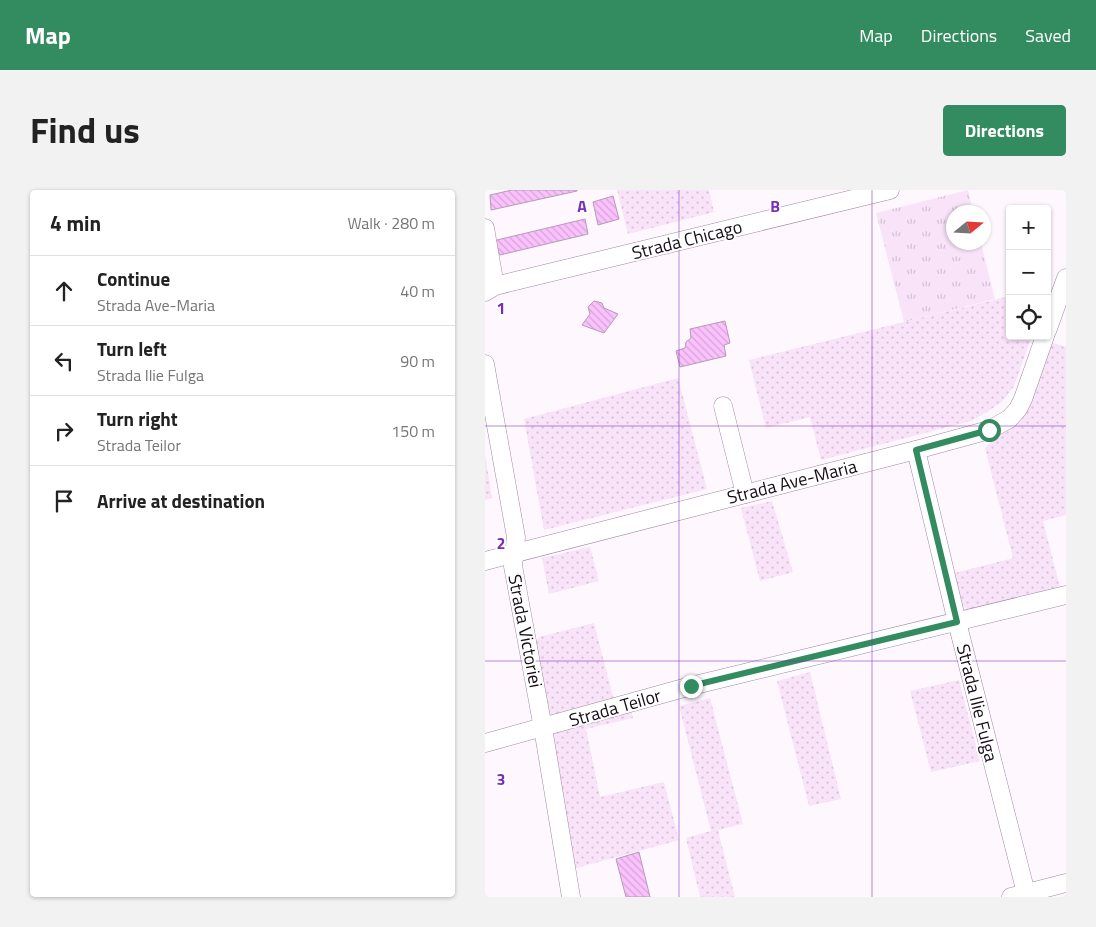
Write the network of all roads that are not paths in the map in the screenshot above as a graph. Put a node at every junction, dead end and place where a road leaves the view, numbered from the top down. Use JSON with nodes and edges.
{"nodes":[{"id":1,"x":890,"y":190,"type":"edge"},
{"id":2,"x":485,"y":228,"type":"edge"},
{"id":3,"x":1065,"y":286,"type":"edge"},
{"id":4,"x":488,"y":291,"type":"edge"},
{"id":5,"x":1051,"y":321,"type":"edge"},
{"id":6,"x":1044,"y":340,"type":"edge"},
{"id":7,"x":485,"y":364,"type":"edge"},
{"id":8,"x":723,"y":406,"type":"dead end"},
{"id":9,"x":489,"y":411,"type":"edge"},
{"id":10,"x":916,"y":450,"type":"junction"},
{"id":11,"x":745,"y":494,"type":"junction"},
{"id":12,"x":515,"y":553,"type":"junction"},
{"id":13,"x":485,"y":560,"type":"edge"},
{"id":14,"x":1066,"y":595,"type":"edge"},
{"id":15,"x":957,"y":622,"type":"junction"},
{"id":16,"x":543,"y":728,"type":"junction"},
{"id":17,"x":485,"y":743,"type":"edge"},
{"id":18,"x":1066,"y":883,"type":"edge"},
{"id":19,"x":1021,"y":896,"type":"edge"},
{"id":20,"x":571,"y":897,"type":"edge"}],
"edges":[{"from":1,"to":4,"type":"street","name":"Strada Chicago"},
{"from":2,"to":4,"type":"street"},
{"from":3,"to":5,"type":"street"},
{"from":6,"to":10,"type":"street","name":"Strada Ave-Maria"},
{"from":7,"to":9,"type":"street","name":"Strada Victoriei"},
{"from":8,"to":11,"type":"street"},
{"from":9,"to":12,"type":"street","name":"Strada Victoriei"},
{"from":10,"to":11,"type":"street","name":"Strada Ave-Maria"},
{"from":10,"to":15,"type":"street","name":"Strada Ilie Fulga"},
{"from":11,"to":12,"type":"street","name":"Strada Ave-Maria"},
{"from":12,"to":13,"type":"street","name":"Strada Ave-Maria"},
{"from":12,"to":16,"type":"street","name":"Strada Victoriei"},
{"from":14,"to":15,"type":"street","name":"Strada Teilor"},
{"from":15,"to":16,"type":"street","name":"Strada Teilor"},
{"from":15,"to":19,"type":"street","name":"Strada Ilie Fulga"},
{"from":16,"to":17,"type":"street","name":"Strada Teilor"},
{"from":16,"to":20,"type":"street","name":"Strada Victoriei"},
{"from":18,"to":19,"type":"street"}]}
